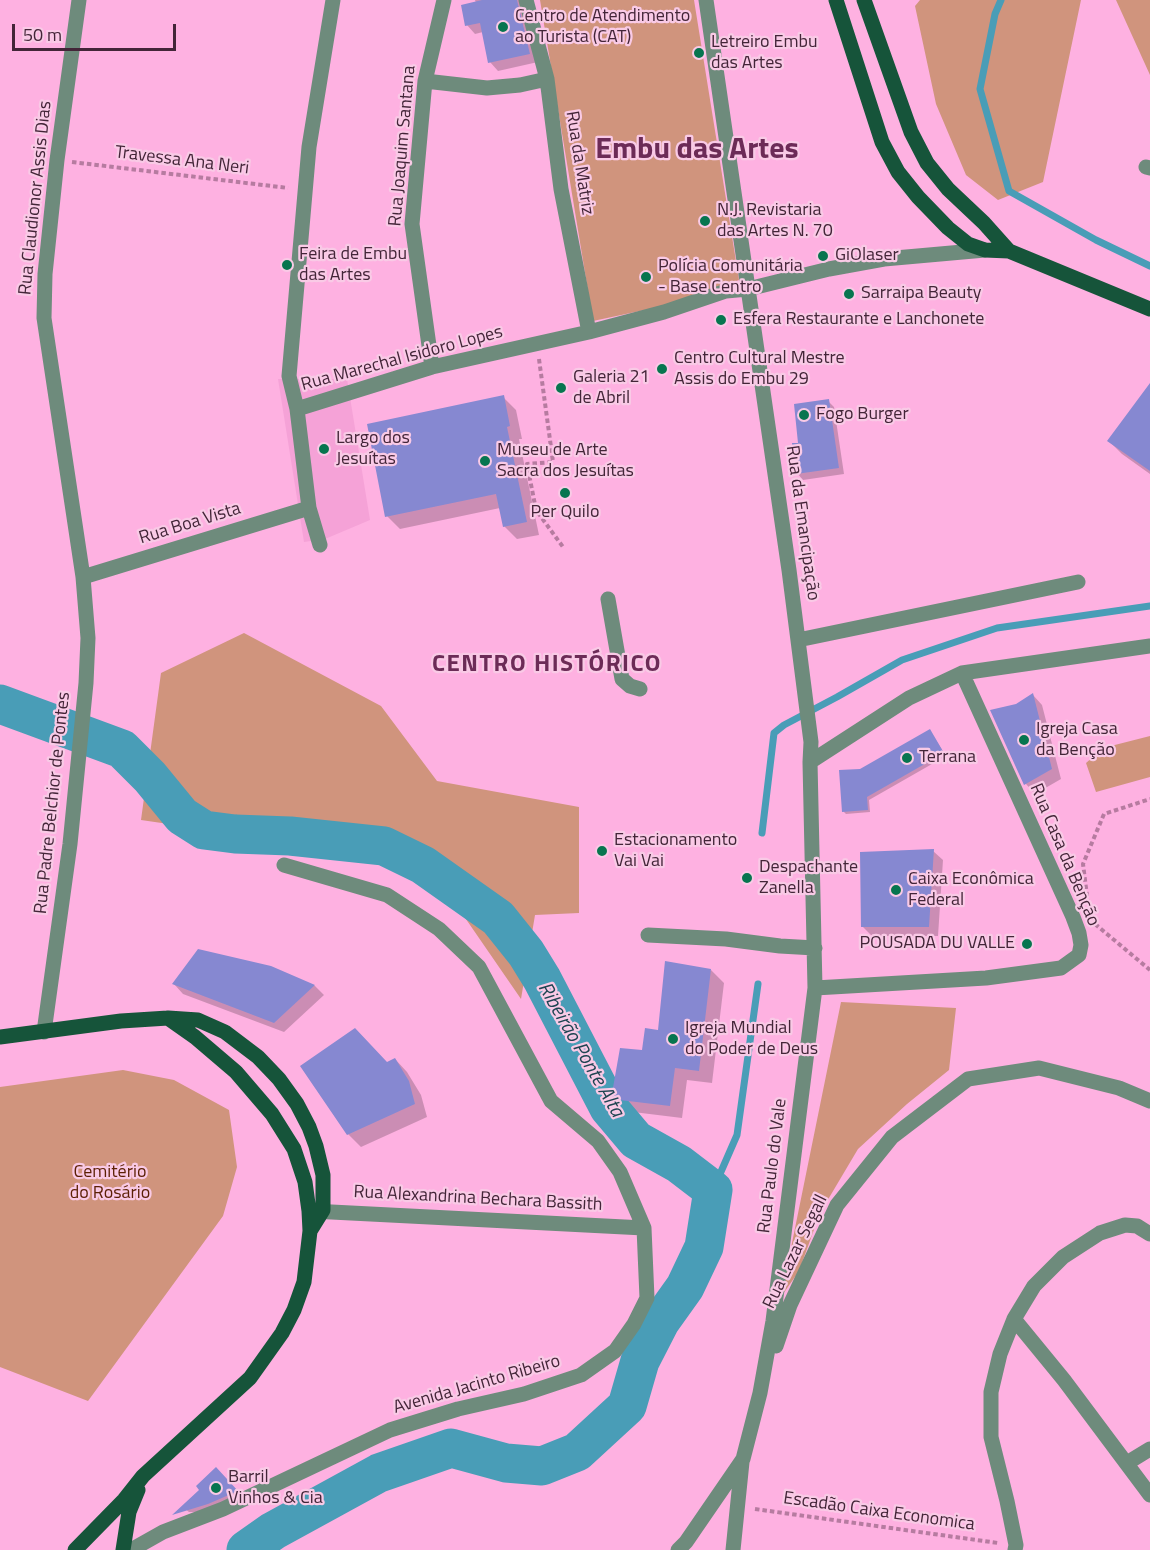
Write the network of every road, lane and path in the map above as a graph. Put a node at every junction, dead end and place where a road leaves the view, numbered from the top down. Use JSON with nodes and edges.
{"nodes":[{"id":1,"x":80,"y":0,"type":"edge"},
{"id":2,"x":333,"y":0,"type":"edge"},
{"id":3,"x":444,"y":0,"type":"edge"},
{"id":4,"x":526,"y":0,"type":"edge"},
{"id":5,"x":706,"y":0,"type":"edge"},
{"id":6,"x":836,"y":0,"type":"edge"},
{"id":7,"x":864,"y":0,"type":"edge"},
{"id":8,"x":547,"y":79,"type":"junction"},
{"id":9,"x":425,"y":81,"type":"junction"},
{"id":10,"x":57,"y":160,"type":"junction"},
{"id":11,"x":304,"y":190,"type":"junction"},
{"id":12,"x":985,"y":250,"type":"junction"},
{"id":13,"x":1009,"y":251,"type":"junction"},
{"id":14,"x":748,"y":289,"type":"junction"},
{"id":15,"x":1150,"y":309,"type":"edge"},
{"id":16,"x":589,"y":333,"type":"junction"},
{"id":17,"x":537,"y":343,"type":"junction"},
{"id":18,"x":432,"y":367,"type":"junction"},
{"id":19,"x":297,"y":409,"type":"junction"},
{"id":20,"x":309,"y":508,"type":"junction"},
{"id":21,"x":320,"y":545,"type":"dead end"},
{"id":22,"x":563,"y":547,"type":"dead end"},
{"id":23,"x":83,"y":578,"type":"junction"},
{"id":24,"x":1078,"y":582,"type":"dead end"},
{"id":25,"x":608,"y":599,"type":"dead end"},
{"id":26,"x":798,"y":640,"type":"junction"},
{"id":27,"x":1150,"y":646,"type":"edge"},
{"id":28,"x":962,"y":673,"type":"junction"},
{"id":29,"x":640,"y":689,"type":"dead end"},
{"id":30,"x":810,"y":762,"type":"junction"},
{"id":31,"x":1150,"y":799,"type":"edge"},
{"id":32,"x":284,"y":865,"type":"dead end"},
{"id":33,"x":1089,"y":909,"type":"dead end"},
{"id":34,"x":1090,"y":921,"type":"dead end"},
{"id":35,"x":648,"y":936,"type":"dead end"},
{"id":36,"x":815,"y":948,"type":"junction"},
{"id":37,"x":1150,"y":970,"type":"edge"},
{"id":38,"x":814,"y":988,"type":"junction"},
{"id":39,"x":168,"y":1018,"type":"junction"},
{"id":40,"x":44,"y":1032,"type":"junction"},
{"id":41,"x":0,"y":1037,"type":"edge"},
{"id":42,"x":1150,"y":1101,"type":"edge"},
{"id":43,"x":316,"y":1211,"type":"junction"},
{"id":44,"x":644,"y":1228,"type":"junction"},
{"id":45,"x":1150,"y":1234,"type":"edge"},
{"id":46,"x":1014,"y":1319,"type":"junction"},
{"id":47,"x":760,"y":1393,"type":"junction"},
{"id":48,"x":1150,"y":1449,"type":"edge"},
{"id":49,"x":743,"y":1459,"type":"junction"},
{"id":50,"x":1127,"y":1463,"type":"junction"},
{"id":51,"x":144,"y":1476,"type":"junction"},
{"id":52,"x":1150,"y":1495,"type":"edge"},
{"id":53,"x":737,"y":1506,"type":"junction"},
{"id":54,"x":1016,"y":1548,"type":"edge"},
{"id":55,"x":75,"y":1550,"type":"edge"},
{"id":56,"x":123,"y":1550,"type":"edge"},
{"id":57,"x":131,"y":1550,"type":"edge"},
{"id":58,"x":678,"y":1550,"type":"edge"},
{"id":59,"x":733,"y":1550,"type":"edge"}],
"edges":[{"from":1,"to":10,"type":"street","name":"Rua Claudionor Assis Dias"},
{"from":2,"to":11,"type":"street"},
{"from":3,"to":9,"type":"street","name":"Rua Joaquim Santana"},
{"from":4,"to":8,"type":"street","name":"Rua da Matriz"},
{"from":5,"to":14,"type":"street","name":"Rua da Emancipação"},
{"from":6,"to":12,"type":"main road"},
{"from":7,"to":13,"type":"main road"},
{"from":8,"to":9,"type":"street"},
{"from":8,"to":16,"type":"street","name":"Rua da Matriz"},
{"from":9,"to":18,"type":"street","name":"Rua Joaquim Santana"},
{"from":10,"to":11,"type":"path","name":"Travessa Ana Neri"},
{"from":10,"to":23,"type":"street","name":"Rua Claudionor Assis Dias"},
{"from":11,"to":19,"type":"street"},
{"from":12,"to":13,"type":"main road"},
{"from":12,"to":14,"type":"street","name":"Rua Marechal Isidoro Lopes"},
{"from":13,"to":15,"type":"main road"},
{"from":14,"to":16,"type":"street","name":"Rua Marechal Isidoro Lopes"},
{"from":14,"to":26,"type":"street","name":"Rua da Emancipação"},
{"from":16,"to":17,"type":"street","name":"Rua Marechal Isidoro Lopes"},
{"from":17,"to":18,"type":"street","name":"Rua Marechal Isidoro Lopes"},
{"from":17,"to":22,"type":"path"},
{"from":18,"to":19,"type":"street","name":"Rua Marechal Isidoro Lopes"},
{"from":19,"to":20,"type":"street"},
{"from":20,"to":21,"type":"street"},
{"from":20,"to":23,"type":"street","name":"Rua Boa Vista"},
{"from":23,"to":40,"type":"street","name":"Rua Padre Belchior de Pontes"},
{"from":24,"to":26,"type":"street"},
{"from":25,"to":29,"type":"street"},
{"from":26,"to":30,"type":"street","name":"Rua da Emancipação"},
{"from":27,"to":28,"type":"street"},
{"from":28,"to":30,"type":"street"},
{"from":28,"to":38,"type":"street","name":"Rua Casa da Benção"},
{"from":30,"to":36,"type":"street","name":"Rua Paulo do Vale"},
{"from":31,"to":33,"type":"path"},
{"from":32,"to":44,"type":"street","name":"Avenida Jacinto Ribeiro"},
{"from":34,"to":37,"type":"path"},
{"from":35,"to":36,"type":"street"},
{"from":36,"to":38,"type":"street","name":"Rua Paulo do Vale"},
{"from":38,"to":47,"type":"street","name":"Rua Paulo do Vale"},
{"from":39,"to":40,"type":"main road"},
{"from":39,"to":43,"type":"main road"},
{"from":39,"to":43,"type":"main road"},
{"from":40,"to":41,"type":"main road"},
{"from":42,"to":47,"type":"street","name":"Rua Lazar Segall"},
{"from":43,"to":44,"type":"street","name":"Rua Alexandrina Bechara Bassith"},
{"from":43,"to":51,"type":"main road"},
{"from":44,"to":57,"type":"street","name":"Avenida Jacinto Ribeiro"},
{"from":45,"to":46,"type":"street"},
{"from":46,"to":50,"type":"street"},
{"from":46,"to":54,"type":"street"},
{"from":47,"to":49,"type":"street","name":"Rua Paulo do Vale"},
{"from":48,"to":50,"type":"street"},
{"from":49,"to":53,"type":"street"},
{"from":49,"to":58,"type":"street","name":"Rua Paulo do Vale"},
{"from":50,"to":52,"type":"street"},
{"from":51,"to":55,"type":"main road"},
{"from":51,"to":56,"type":"main road"},
{"from":53,"to":54,"type":"path","name":"Escadão Caixa Economica"},
{"from":53,"to":59,"type":"street"}]}
